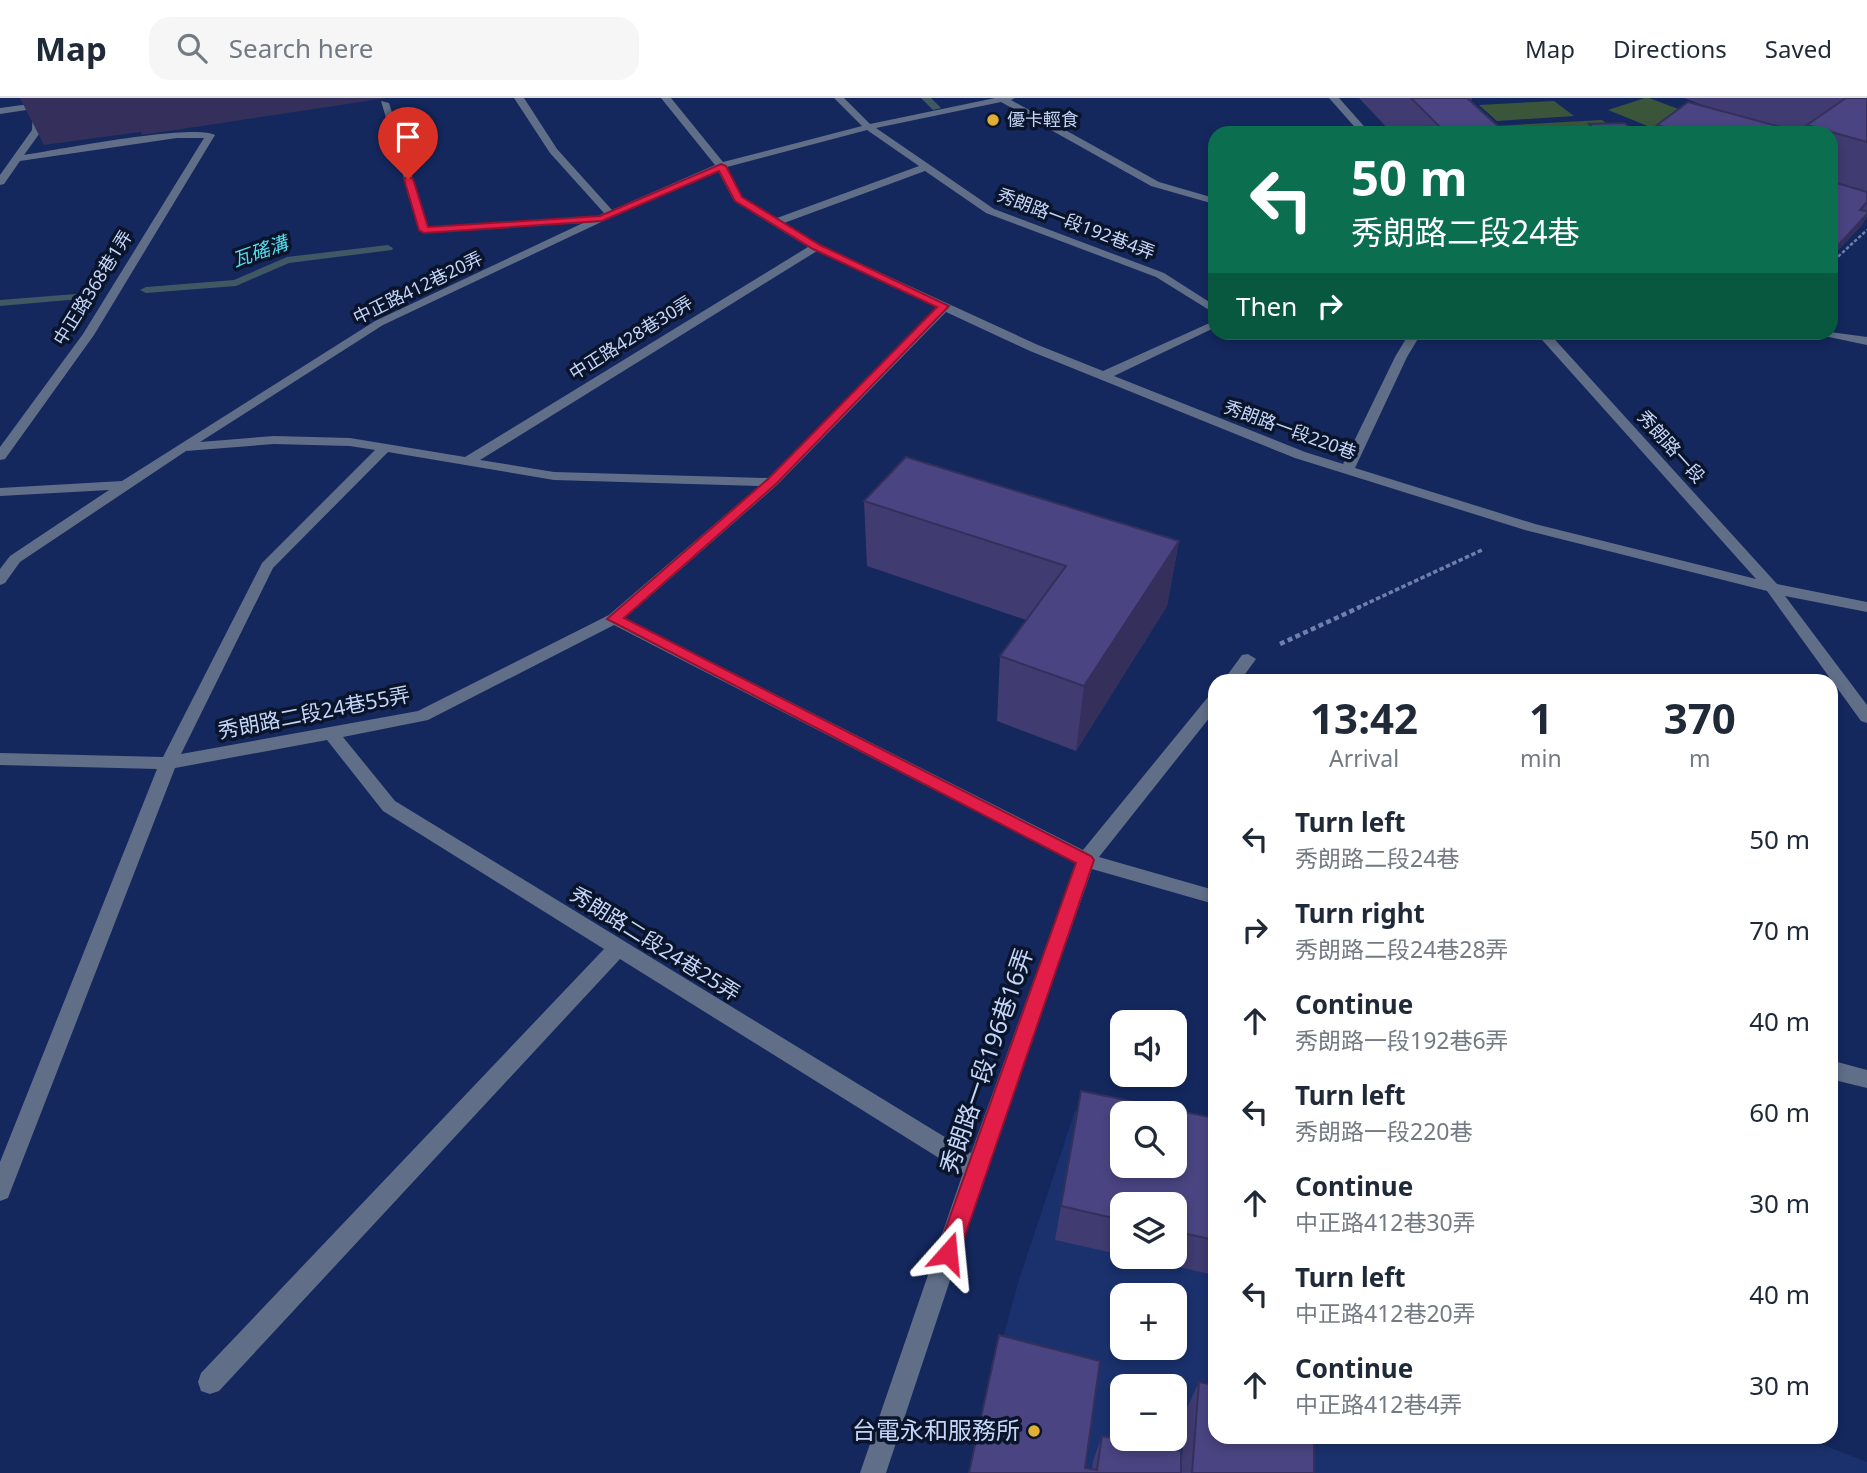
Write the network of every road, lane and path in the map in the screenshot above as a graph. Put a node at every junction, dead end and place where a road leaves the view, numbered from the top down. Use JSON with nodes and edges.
{"nodes":[{"id":1,"x":94,"y":98,"type":"edge"},
{"id":2,"x":519,"y":98,"type":"edge"},
{"id":3,"x":666,"y":98,"type":"edge"},
{"id":4,"x":839,"y":98,"type":"edge"},
{"id":5,"x":1334,"y":98,"type":"edge"},
{"id":6,"x":1004,"y":99,"type":"edge"},
{"id":7,"x":384,"y":103,"type":"dead end"},
{"id":8,"x":36,"y":106,"type":"junction"},
{"id":9,"x":0,"y":111,"type":"edge"},
{"id":10,"x":1359,"y":126,"type":"edge"},
{"id":11,"x":868,"y":127,"type":"junction"},
{"id":12,"x":16,"y":159,"type":"junction"},
{"id":13,"x":721,"y":166,"type":"junction"},
{"id":14,"x":926,"y":167,"type":"junction"},
{"id":15,"x":0,"y":182,"type":"edge"},
{"id":16,"x":1208,"y":199,"type":"edge"},
{"id":17,"x":606,"y":216,"type":"junction"},
{"id":18,"x":776,"y":222,"type":"junction"},
{"id":19,"x":1867,"y":230,"type":"edge"},
{"id":20,"x":816,"y":247,"type":"junction"},
{"id":21,"x":1838,"y":257,"type":"edge"},
{"id":22,"x":944,"y":306,"type":"junction"},
{"id":23,"x":1208,"y":306,"type":"edge"},
{"id":24,"x":1208,"y":327,"type":"edge"},
{"id":25,"x":1838,"y":336,"type":"edge"},
{"id":26,"x":1411,"y":340,"type":"edge"},
{"id":27,"x":1548,"y":340,"type":"edge"},
{"id":28,"x":1867,"y":341,"type":"edge"},
{"id":29,"x":1103,"y":376,"type":"junction"},
{"id":30,"x":181,"y":448,"type":"junction"},
{"id":31,"x":385,"y":448,"type":"junction"},
{"id":32,"x":0,"y":456,"type":"edge"},
{"id":33,"x":467,"y":462,"type":"junction"},
{"id":34,"x":1347,"y":470,"type":"junction"},
{"id":35,"x":772,"y":482,"type":"junction"},
{"id":36,"x":125,"y":485,"type":"junction"},
{"id":37,"x":0,"y":492,"type":"edge"},
{"id":38,"x":1530,"y":527,"type":"junction"},
{"id":39,"x":0,"y":580,"type":"edge"},
{"id":40,"x":1772,"y":588,"type":"junction"},
{"id":41,"x":1867,"y":607,"type":"edge"},
{"id":42,"x":614,"y":619,"type":"junction"},
{"id":43,"x":1248,"y":659,"type":"joint"},
{"id":44,"x":1236,"y":674,"type":"edge"},
{"id":45,"x":1835,"y":674,"type":"edge"},
{"id":46,"x":1838,"y":678,"type":"edge"},
{"id":47,"x":1208,"y":708,"type":"edge"},
{"id":48,"x":1867,"y":717,"type":"edge"},
{"id":49,"x":331,"y":733,"type":"junction"},
{"id":50,"x":0,"y":759,"type":"edge"},
{"id":51,"x":168,"y":763,"type":"junction"},
{"id":52,"x":1086,"y":860,"type":"junction"},
{"id":53,"x":1208,"y":895,"type":"edge"},
{"id":54,"x":618,"y":948,"type":"junction"},
{"id":55,"x":1838,"y":1071,"type":"edge"},
{"id":56,"x":1867,"y":1079,"type":"edge"},
{"id":57,"x":976,"y":1169,"type":"junction"},
{"id":58,"x":0,"y":1190,"type":"edge"},
{"id":59,"x":210,"y":1382,"type":"dead end"},
{"id":60,"x":873,"y":1473,"type":"edge"}],
"edges":[{"from":1,"to":8,"type":"street"},
{"from":2,"to":17,"type":"street"},
{"from":3,"to":13,"type":"street","name":"秀朗路一段220巷"},
{"from":4,"to":11,"type":"street","name":"秀朗路一段192巷4弄"},
{"from":5,"to":10,"type":"street"},
{"from":6,"to":11,"type":"street","name":"中正路412巷20弄"},
{"from":6,"to":16,"type":"street"},
{"from":7,"to":17,"type":"street"},
{"from":8,"to":9,"type":"street"},
{"from":8,"to":12,"type":"street"},
{"from":11,"to":13,"type":"street","name":"中正路412巷20弄"},
{"from":11,"to":14,"type":"street","name":"秀朗路一段192巷4弄"},
{"from":12,"to":15,"type":"street"},
{"from":12,"to":32,"type":"street","name":"中正路368巷1弄"},
{"from":13,"to":17,"type":"street","name":"中正路412巷20弄"},
{"from":13,"to":18,"type":"street","name":"秀朗路一段220巷"},
{"from":14,"to":18,"type":"street"},
{"from":14,"to":23,"type":"street","name":"秀朗路一段192巷4弄"},
{"from":17,"to":30,"type":"street","name":"中正路412巷20弄"},
{"from":18,"to":20,"type":"street","name":"秀朗路一段220巷"},
{"from":19,"to":21,"type":"path"},
{"from":20,"to":22,"type":"street","name":"秀朗路一段220巷"},
{"from":20,"to":33,"type":"street","name":"中正路428巷30弄"},
{"from":22,"to":29,"type":"street","name":"秀朗路一段220巷"},
{"from":22,"to":35,"type":"street","name":"秀朗路二段24巷55弄"},
{"from":24,"to":29,"type":"street"},
{"from":25,"to":28,"type":"street"},
{"from":26,"to":34,"type":"street"},
{"from":27,"to":40,"type":"street","name":"秀朗路一段"},
{"from":29,"to":34,"type":"street","name":"秀朗路一段220巷"},
{"from":30,"to":31,"type":"street"},
{"from":30,"to":36,"type":"street"},
{"from":31,"to":33,"type":"street"},
{"from":31,"to":51,"type":"street"},
{"from":33,"to":35,"type":"street"},
{"from":34,"to":38,"type":"street","name":"秀朗路一段220巷"},
{"from":35,"to":42,"type":"street","name":"秀朗路二段24巷55弄"},
{"from":36,"to":37,"type":"street"},
{"from":36,"to":39,"type":"street"},
{"from":38,"to":40,"type":"street","name":"秀朗路一段220巷"},
{"from":38,"to":43,"type":"path"},
{"from":40,"to":41,"type":"street","name":"秀朗路一段220巷"},
{"from":40,"to":45,"type":"street","name":"秀朗路一段"},
{"from":42,"to":49,"type":"street","name":"秀朗路二段24巷55弄"},
{"from":42,"to":52,"type":"street"},
{"from":43,"to":44,"type":"street"},
{"from":46,"to":48,"type":"street","name":"秀朗路一段"},
{"from":47,"to":52,"type":"street","name":"秀朗路一段196巷16弄"},
{"from":49,"to":51,"type":"street","name":"秀朗路二段24巷55弄"},
{"from":49,"to":54,"type":"street","name":"秀朗路二段24巷25弄"},
{"from":50,"to":51,"type":"street","name":"秀朗路二段24巷55弄"},
{"from":51,"to":58,"type":"street"},
{"from":52,"to":53,"type":"street"},
{"from":52,"to":57,"type":"street","name":"秀朗路一段196巷16弄"},
{"from":54,"to":57,"type":"street","name":"秀朗路二段24巷25弄"},
{"from":54,"to":59,"type":"street"},
{"from":55,"to":56,"type":"street"},
{"from":57,"to":60,"type":"street","name":"秀朗路一段196巷16弄"}]}
